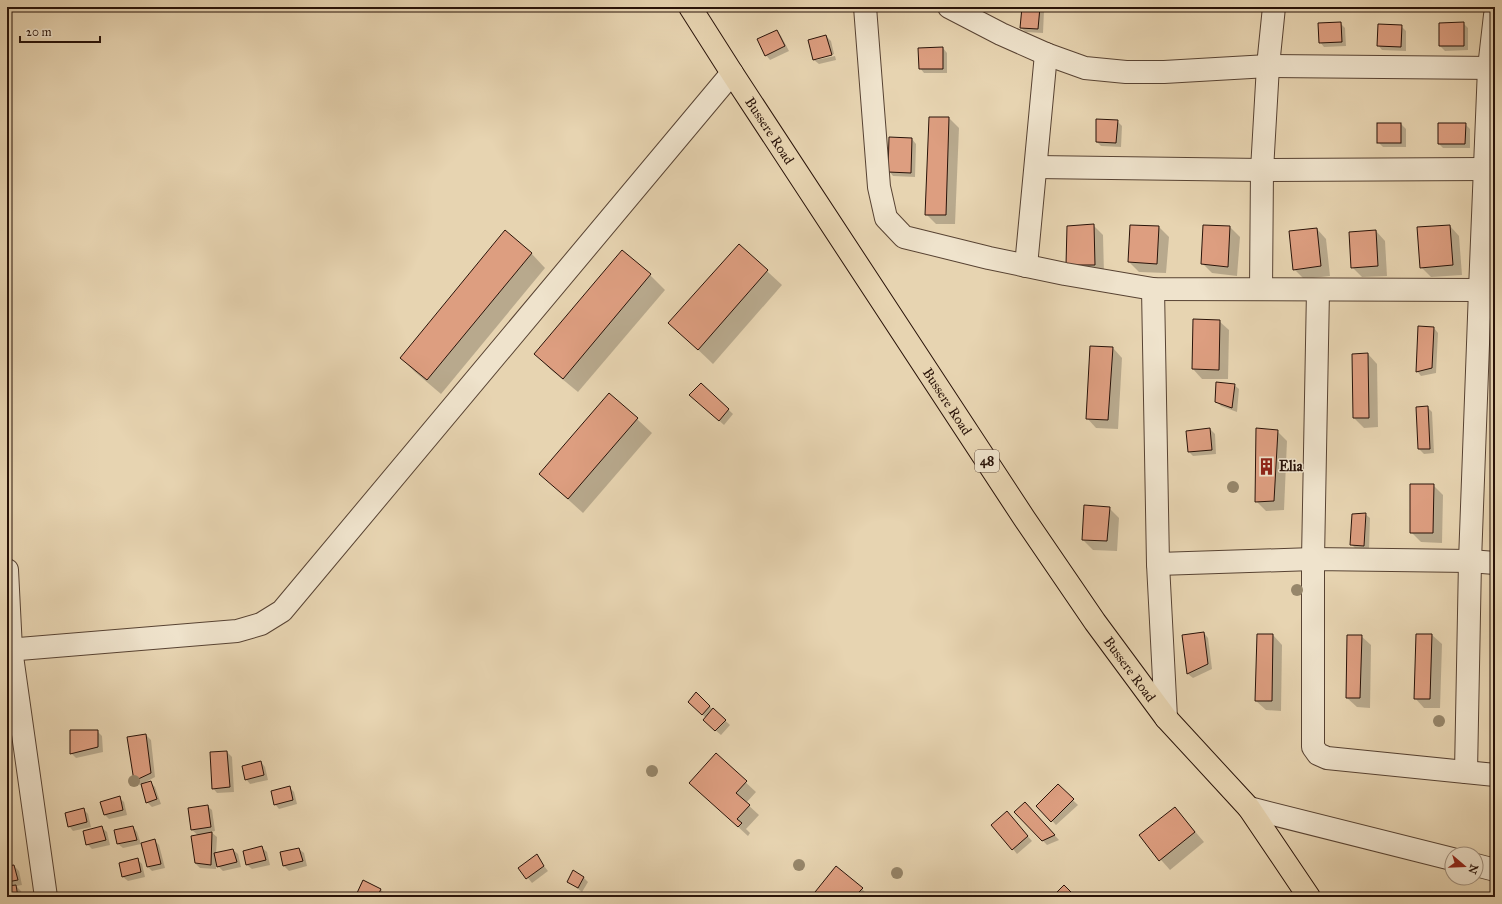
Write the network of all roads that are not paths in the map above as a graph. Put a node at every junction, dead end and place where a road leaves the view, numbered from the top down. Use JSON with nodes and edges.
{"nodes":[{"id":1,"x":690,"y":7,"type":"edge"},
{"id":2,"x":865,"y":7,"type":"edge"},
{"id":3,"x":949,"y":7,"type":"edge"},
{"id":4,"x":1274,"y":7,"type":"edge"},
{"id":5,"x":1495,"y":15,"type":"edge"},
{"id":6,"x":1046,"y":54,"type":"junction"},
{"id":7,"x":1268,"y":66,"type":"junction"},
{"id":8,"x":1492,"y":68,"type":"edge"},
{"id":9,"x":732,"y":73,"type":"junction"},
{"id":10,"x":1036,"y":167,"type":"junction"},
{"id":11,"x":1485,"y":169,"type":"junction"},
{"id":12,"x":1262,"y":170,"type":"junction"},
{"id":13,"x":1026,"y":266,"type":"junction"},
{"id":14,"x":1153,"y":289,"type":"junction"},
{"id":15,"x":1261,"y":289,"type":"junction"},
{"id":16,"x":1318,"y":290,"type":"junction"},
{"id":17,"x":1480,"y":290,"type":"junction"},
{"id":18,"x":1313,"y":559,"type":"junction"},
{"id":19,"x":1470,"y":561,"type":"junction"},
{"id":20,"x":1495,"y":563,"type":"edge"},
{"id":21,"x":1158,"y":564,"type":"junction"},
{"id":22,"x":7,"y":570,"type":"edge"},
{"id":23,"x":9,"y":650,"type":"edge"},
{"id":24,"x":1166,"y":718,"type":"junction"},
{"id":25,"x":1466,"y":772,"type":"junction"},
{"id":26,"x":1495,"y":775,"type":"edge"},
{"id":27,"x":1249,"y":808,"type":"junction"},
{"id":28,"x":1444,"y":857,"type":"edge"},
{"id":29,"x":1484,"y":868,"type":"edge"},
{"id":30,"x":1495,"y":870,"type":"edge"},
{"id":31,"x":46,"y":897,"type":"edge"},
{"id":32,"x":1309,"y":897,"type":"edge"}],
"edges":[{"from":1,"to":9,"type":"main road","name":"Bussere Road","number":"48"},
{"from":2,"to":13,"type":"street"},
{"from":3,"to":6,"type":"street"},
{"from":4,"to":7,"type":"street"},
{"from":5,"to":8,"type":"street"},
{"from":6,"to":7,"type":"street"},
{"from":6,"to":10,"type":"street"},
{"from":7,"to":8,"type":"street"},
{"from":7,"to":12,"type":"street"},
{"from":8,"to":11,"type":"street"},
{"from":9,"to":23,"type":"street"},
{"from":9,"to":24,"type":"main road","name":"Bussere Road","number":"48"},
{"from":10,"to":12,"type":"street"},
{"from":10,"to":13,"type":"street"},
{"from":11,"to":12,"type":"street"},
{"from":11,"to":17,"type":"street"},
{"from":12,"to":15,"type":"street"},
{"from":13,"to":14,"type":"street"},
{"from":14,"to":15,"type":"street"},
{"from":14,"to":21,"type":"street"},
{"from":15,"to":16,"type":"street"},
{"from":16,"to":17,"type":"street"},
{"from":16,"to":18,"type":"street"},
{"from":17,"to":19,"type":"street"},
{"from":18,"to":19,"type":"street"},
{"from":18,"to":21,"type":"street"},
{"from":18,"to":25,"type":"street"},
{"from":19,"to":20,"type":"street"},
{"from":19,"to":25,"type":"street"},
{"from":21,"to":24,"type":"street"},
{"from":22,"to":23,"type":"street"},
{"from":23,"to":31,"type":"street"},
{"from":24,"to":27,"type":"main road","name":"Bussere Road","number":"48"},
{"from":25,"to":26,"type":"street"},
{"from":27,"to":28,"type":"street"},
{"from":27,"to":32,"type":"main road","name":"Bussere Road","number":"48"},
{"from":29,"to":30,"type":"street"}]}
